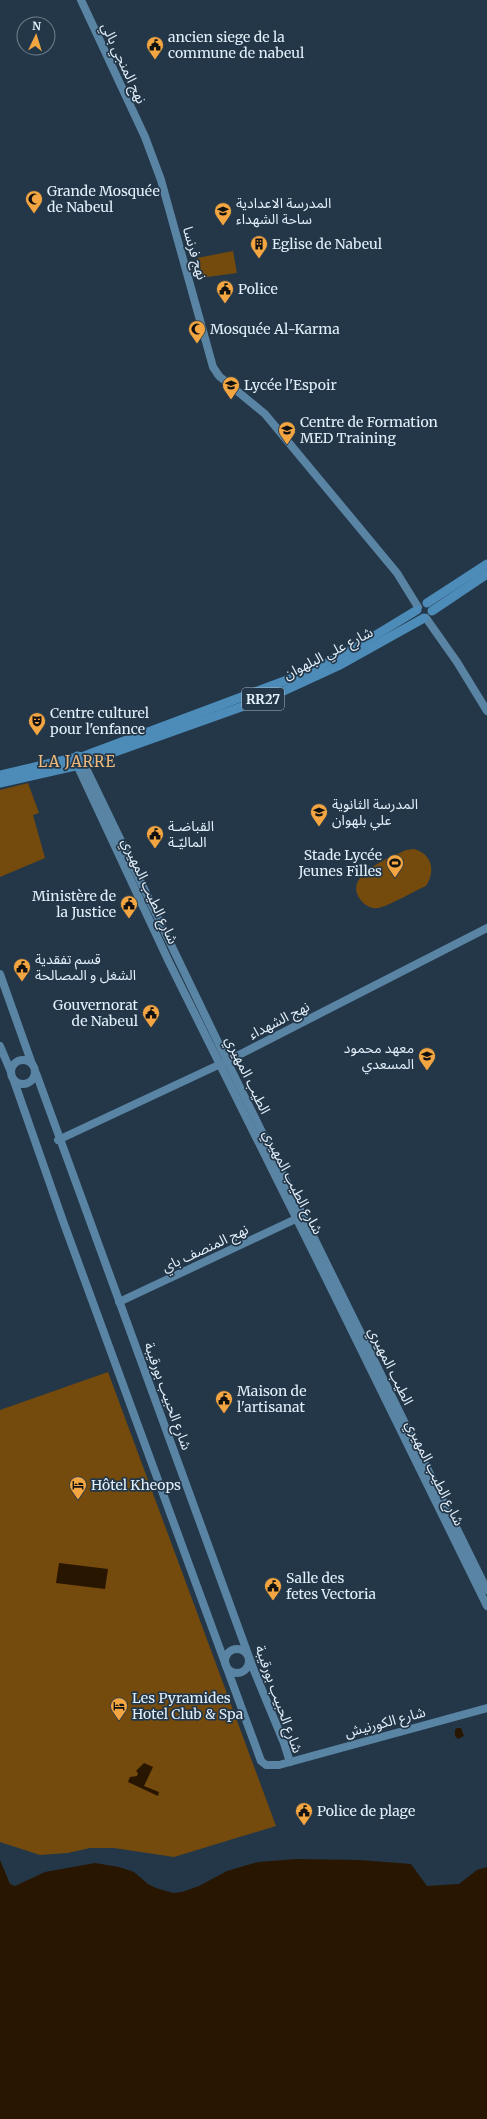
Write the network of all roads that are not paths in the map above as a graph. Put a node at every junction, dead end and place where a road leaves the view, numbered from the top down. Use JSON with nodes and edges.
{"nodes":[{"id":1,"x":81,"y":0,"type":"edge"},
{"id":2,"x":145,"y":137,"type":"joint"},
{"id":3,"x":487,"y":564,"type":"edge"},
{"id":4,"x":487,"y":574,"type":"edge"},
{"id":5,"x":422,"y":606,"type":"junction"},
{"id":6,"x":428,"y":616,"type":"junction"},
{"id":7,"x":487,"y":712,"type":"edge"},
{"id":8,"x":79,"y":763,"type":"junction"},
{"id":9,"x":0,"y":775,"type":"edge"},
{"id":10,"x":0,"y":783,"type":"edge"},
{"id":11,"x":487,"y":928,"type":"edge"},
{"id":12,"x":0,"y":974,"type":"edge"},
{"id":13,"x":0,"y":1046,"type":"edge"},
{"id":14,"x":223,"y":1063,"type":"junction"},
{"id":15,"x":32,"y":1064,"type":"junction"},
{"id":16,"x":11,"y":1072,"type":"junction"},
{"id":17,"x":36,"y":1073,"type":"junction"},
{"id":18,"x":14,"y":1081,"type":"junction"},
{"id":19,"x":58,"y":1140,"type":"junction"},
{"id":20,"x":300,"y":1218,"type":"junction"},
{"id":21,"x":118,"y":1302,"type":"junction"},
{"id":22,"x":450,"y":1524,"type":"junction"},
{"id":23,"x":487,"y":1590,"type":"edge"},
{"id":24,"x":487,"y":1606,"type":"edge"},
{"id":25,"x":249,"y":1656,"type":"junction"},
{"id":26,"x":226,"y":1665,"type":"junction"},
{"id":27,"x":487,"y":1708,"type":"edge"},
{"id":28,"x":290,"y":1762,"type":"junction"}],
"edges":[{"from":1,"to":2,"type":"street","name":"نهج المنجي بالي"},
{"from":2,"to":5,"type":"street","name":"نهج فرنسا"},
{"from":3,"to":5,"type":"main road","name":"شارع علي البلهوان","number":"RR27"},
{"from":4,"to":6,"type":"main road","name":"شارع علي البلهوان","number":"RR27"},
{"from":5,"to":6,"type":"main road"},
{"from":5,"to":6,"type":"main road"},
{"from":5,"to":8,"type":"main road","name":"شارع علي البلهوان","number":"RR27"},
{"from":6,"to":7,"type":"street"},
{"from":6,"to":8,"type":"main road","name":"شارع علي البلهوان","number":"RR27"},
{"from":8,"to":9,"type":"main road","name":"شارع علي البلهوان","number":"RR27"},
{"from":8,"to":10,"type":"main road","name":"شارع علي البلهوان","number":"RR27"},
{"from":8,"to":14,"type":"street","name":"شارع الطيب المهيري"},
{"from":11,"to":14,"type":"street","name":"نهج الشهداء"},
{"from":12,"to":15,"type":"street"},
{"from":13,"to":16,"type":"street"},
{"from":14,"to":19,"type":"street","name":"نهج الشهداء"},
{"from":14,"to":20,"type":"street","name":"شارع الطيب المهيري"},
{"from":15,"to":16,"type":"street"},
{"from":15,"to":17,"type":"street"},
{"from":16,"to":18,"type":"street"},
{"from":17,"to":18,"type":"street"},
{"from":17,"to":19,"type":"street","name":"شارع الحبيب بورقيبة"},
{"from":18,"to":26,"type":"street","name":"شارع الحبيب بورقيبة"},
{"from":19,"to":21,"type":"street","name":"شارع الحبيب بورقيبة"},
{"from":20,"to":21,"type":"street","name":"نهج المنصف باي"},
{"from":20,"to":22,"type":"street","name":"شارع الطيب المهيري"},
{"from":21,"to":25,"type":"street","name":"شارع الحبيب بورقيبة"},
{"from":22,"to":23,"type":"street"},
{"from":22,"to":24,"type":"street","name":"شارع الطيب المهيري"},
{"from":25,"to":26,"type":"street"},
{"from":25,"to":26,"type":"street"},
{"from":25,"to":28,"type":"street","name":"شارع الحبيب بورقيبة"},
{"from":26,"to":28,"type":"street","name":"شارع الحبيب بورقيبة"},
{"from":27,"to":28,"type":"street","name":"شارع الكورنيش"}]}
